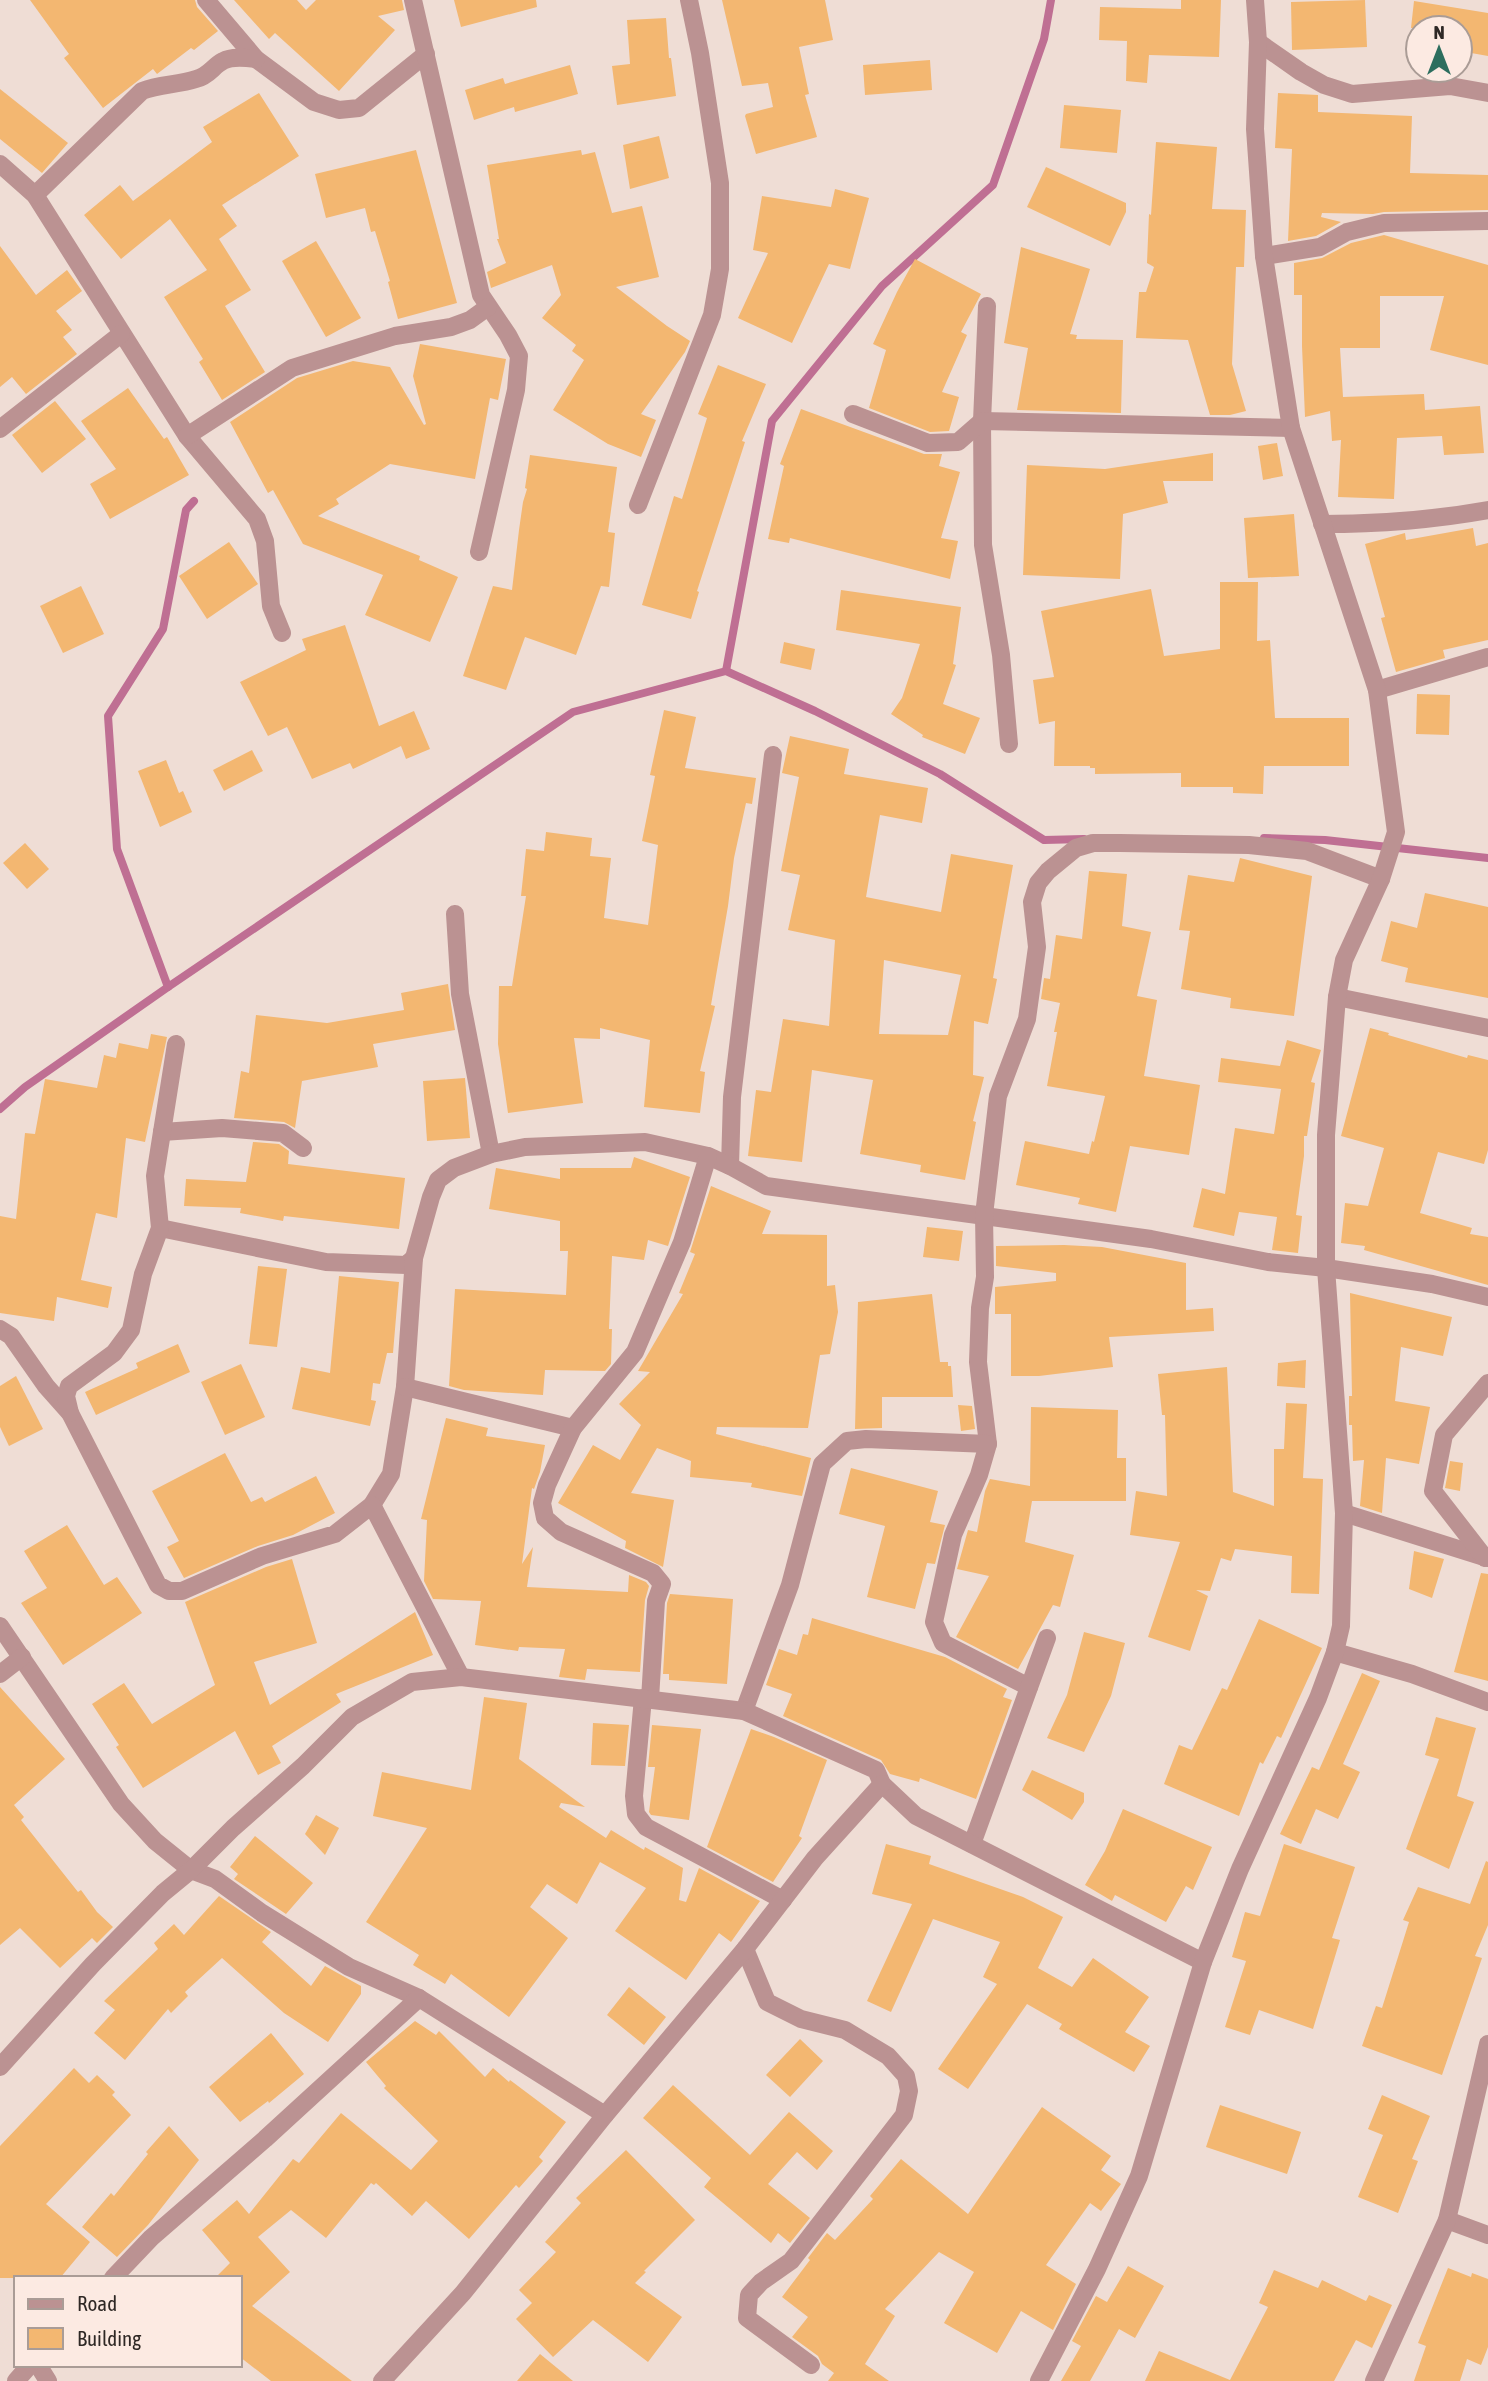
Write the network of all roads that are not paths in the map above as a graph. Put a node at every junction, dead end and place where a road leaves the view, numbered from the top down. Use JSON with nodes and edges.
{"nodes":[{"id":1,"x":206,"y":0,"type":"edge"},
{"id":2,"x":413,"y":0,"type":"edge"},
{"id":3,"x":689,"y":0,"type":"edge"},
{"id":4,"x":1255,"y":0,"type":"edge"},
{"id":5,"x":1258,"y":42,"type":"junction"},
{"id":6,"x":426,"y":54,"type":"junction"},
{"id":7,"x":256,"y":60,"type":"junction"},
{"id":8,"x":1488,"y":93,"type":"edge"},
{"id":9,"x":0,"y":164,"type":"edge"},
{"id":10,"x":35,"y":195,"type":"junction"},
{"id":11,"x":1488,"y":222,"type":"edge"},
{"id":12,"x":1264,"y":256,"type":"junction"},
{"id":13,"x":987,"y":306,"type":"dead end"},
{"id":14,"x":488,"y":307,"type":"junction"},
{"id":15,"x":121,"y":334,"type":"junction"},
{"id":16,"x":853,"y":414,"type":"dead end"},
{"id":17,"x":982,"y":421,"type":"junction"},
{"id":18,"x":1291,"y":428,"type":"junction"},
{"id":19,"x":0,"y":429,"type":"edge"},
{"id":20,"x":187,"y":436,"type":"junction"},
{"id":21,"x":638,"y":505,"type":"dead end"},
{"id":22,"x":1488,"y":510,"type":"edge"},
{"id":23,"x":1322,"y":524,"type":"junction"},
{"id":24,"x":479,"y":552,"type":"dead end"},
{"id":25,"x":282,"y":633,"type":"dead end"},
{"id":26,"x":1488,"y":657,"type":"edge"},
{"id":27,"x":1377,"y":690,"type":"junction"},
{"id":28,"x":1009,"y":744,"type":"dead end"},
{"id":29,"x":773,"y":755,"type":"dead end"},
{"id":30,"x":1381,"y":879,"type":"junction"},
{"id":31,"x":455,"y":914,"type":"dead end"},
{"id":32,"x":1337,"y":997,"type":"junction"},
{"id":33,"x":1488,"y":1028,"type":"edge"},
{"id":34,"x":176,"y":1044,"type":"dead end"},
{"id":35,"x":162,"y":1132,"type":"junction"},
{"id":36,"x":303,"y":1147,"type":"dead end"},
{"id":37,"x":491,"y":1154,"type":"junction"},
{"id":38,"x":708,"y":1156,"type":"junction"},
{"id":39,"x":730,"y":1166,"type":"junction"},
{"id":40,"x":984,"y":1215,"type":"junction"},
{"id":41,"x":160,"y":1228,"type":"junction"},
{"id":42,"x":414,"y":1258,"type":"junction"},
{"id":43,"x":1326,"y":1268,"type":"junction"},
{"id":44,"x":1488,"y":1297,"type":"edge"},
{"id":45,"x":0,"y":1329,"type":"edge"},
{"id":46,"x":1488,"y":1383,"type":"edge"},
{"id":47,"x":405,"y":1387,"type":"junction"},
{"id":48,"x":70,"y":1413,"type":"junction"},
{"id":49,"x":573,"y":1428,"type":"junction"},
{"id":50,"x":988,"y":1444,"type":"junction"},
{"id":51,"x":372,"y":1505,"type":"junction"},
{"id":52,"x":1343,"y":1513,"type":"junction"},
{"id":53,"x":1486,"y":1558,"type":"edge"},
{"id":54,"x":0,"y":1626,"type":"edge"},
{"id":55,"x":1047,"y":1638,"type":"dead end"},
{"id":56,"x":1335,"y":1651,"type":"junction"},
{"id":57,"x":22,"y":1657,"type":"junction"},
{"id":58,"x":0,"y":1674,"type":"edge"},
{"id":59,"x":461,"y":1677,"type":"junction"},
{"id":60,"x":1029,"y":1687,"type":"junction"},
{"id":61,"x":646,"y":1698,"type":"junction"},
{"id":62,"x":1488,"y":1702,"type":"edge"},
{"id":63,"x":744,"y":1711,"type":"junction"},
{"id":64,"x":883,"y":1784,"type":"junction"},
{"id":65,"x":972,"y":1844,"type":"junction"},
{"id":66,"x":191,"y":1870,"type":"junction"},
{"id":67,"x":783,"y":1900,"type":"junction"},
{"id":68,"x":745,"y":1949,"type":"junction"},
{"id":69,"x":1203,"y":1962,"type":"junction"},
{"id":70,"x":419,"y":1998,"type":"junction"},
{"id":71,"x":1488,"y":2044,"type":"edge"},
{"id":72,"x":0,"y":2067,"type":"edge"},
{"id":73,"x":605,"y":2115,"type":"junction"},
{"id":74,"x":1447,"y":2220,"type":"junction"},
{"id":75,"x":1488,"y":2235,"type":"edge"},
{"id":76,"x":115,"y":2276,"type":"edge"},
{"id":77,"x":811,"y":2365,"type":"dead end"},
{"id":78,"x":28,"y":2367,"type":"edge"},
{"id":79,"x":16,"y":2381,"type":"edge"},
{"id":80,"x":382,"y":2381,"type":"edge"},
{"id":81,"x":1039,"y":2381,"type":"edge"},
{"id":82,"x":1374,"y":2381,"type":"edge"}],
"edges":[{"from":1,"to":7,"type":"street"},
{"from":2,"to":6,"type":"street"},
{"from":3,"to":21,"type":"street"},
{"from":4,"to":5,"type":"street"},
{"from":5,"to":8,"type":"street"},
{"from":5,"to":12,"type":"street"},
{"from":6,"to":7,"type":"street"},
{"from":6,"to":14,"type":"street"},
{"from":7,"to":10,"type":"street"},
{"from":9,"to":10,"type":"street"},
{"from":10,"to":15,"type":"street"},
{"from":11,"to":12,"type":"street"},
{"from":12,"to":18,"type":"street"},
{"from":13,"to":17,"type":"street"},
{"from":14,"to":20,"type":"street"},
{"from":14,"to":24,"type":"street"},
{"from":15,"to":19,"type":"street"},
{"from":15,"to":20,"type":"street"},
{"from":16,"to":17,"type":"street"},
{"from":17,"to":18,"type":"street"},
{"from":17,"to":28,"type":"street"},
{"from":18,"to":23,"type":"street"},
{"from":20,"to":25,"type":"street"},
{"from":22,"to":23,"type":"street"},
{"from":23,"to":27,"type":"street"},
{"from":26,"to":27,"type":"street"},
{"from":27,"to":30,"type":"street"},
{"from":29,"to":39,"type":"street"},
{"from":30,"to":32,"type":"street"},
{"from":30,"to":40,"type":"street"},
{"from":31,"to":37,"type":"street"},
{"from":32,"to":33,"type":"street"},
{"from":32,"to":43,"type":"street"},
{"from":34,"to":35,"type":"street"},
{"from":35,"to":36,"type":"street"},
{"from":35,"to":41,"type":"street"},
{"from":37,"to":38,"type":"street"},
{"from":37,"to":42,"type":"street"},
{"from":38,"to":39,"type":"street"},
{"from":38,"to":49,"type":"street"},
{"from":39,"to":40,"type":"street"},
{"from":40,"to":43,"type":"street"},
{"from":40,"to":50,"type":"street"},
{"from":41,"to":42,"type":"street"},
{"from":41,"to":48,"type":"street"},
{"from":42,"to":47,"type":"street"},
{"from":43,"to":44,"type":"street"},
{"from":43,"to":52,"type":"street"},
{"from":45,"to":48,"type":"street"},
{"from":46,"to":53,"type":"street"},
{"from":47,"to":49,"type":"street"},
{"from":47,"to":51,"type":"street"},
{"from":48,"to":51,"type":"street"},
{"from":49,"to":61,"type":"street"},
{"from":50,"to":60,"type":"street"},
{"from":50,"to":63,"type":"street"},
{"from":51,"to":59,"type":"street"},
{"from":52,"to":53,"type":"street"},
{"from":52,"to":56,"type":"street"},
{"from":54,"to":57,"type":"street"},
{"from":55,"to":60,"type":"street"},
{"from":56,"to":62,"type":"street"},
{"from":56,"to":69,"type":"street"},
{"from":57,"to":58,"type":"street"},
{"from":57,"to":66,"type":"street"},
{"from":59,"to":61,"type":"street"},
{"from":59,"to":66,"type":"street"},
{"from":60,"to":65,"type":"street"},
{"from":61,"to":63,"type":"street"},
{"from":61,"to":67,"type":"street"},
{"from":63,"to":64,"type":"street"},
{"from":64,"to":65,"type":"street"},
{"from":64,"to":67,"type":"street"},
{"from":65,"to":69,"type":"street"},
{"from":66,"to":70,"type":"street"},
{"from":66,"to":72,"type":"street"},
{"from":67,"to":68,"type":"street"},
{"from":68,"to":73,"type":"street"},
{"from":68,"to":77,"type":"street"},
{"from":69,"to":81,"type":"street"},
{"from":70,"to":73,"type":"street"},
{"from":70,"to":76,"type":"street"},
{"from":71,"to":74,"type":"street"},
{"from":73,"to":80,"type":"street"},
{"from":74,"to":75,"type":"street"},
{"from":74,"to":82,"type":"street"},
{"from":78,"to":79,"type":"street"}]}
